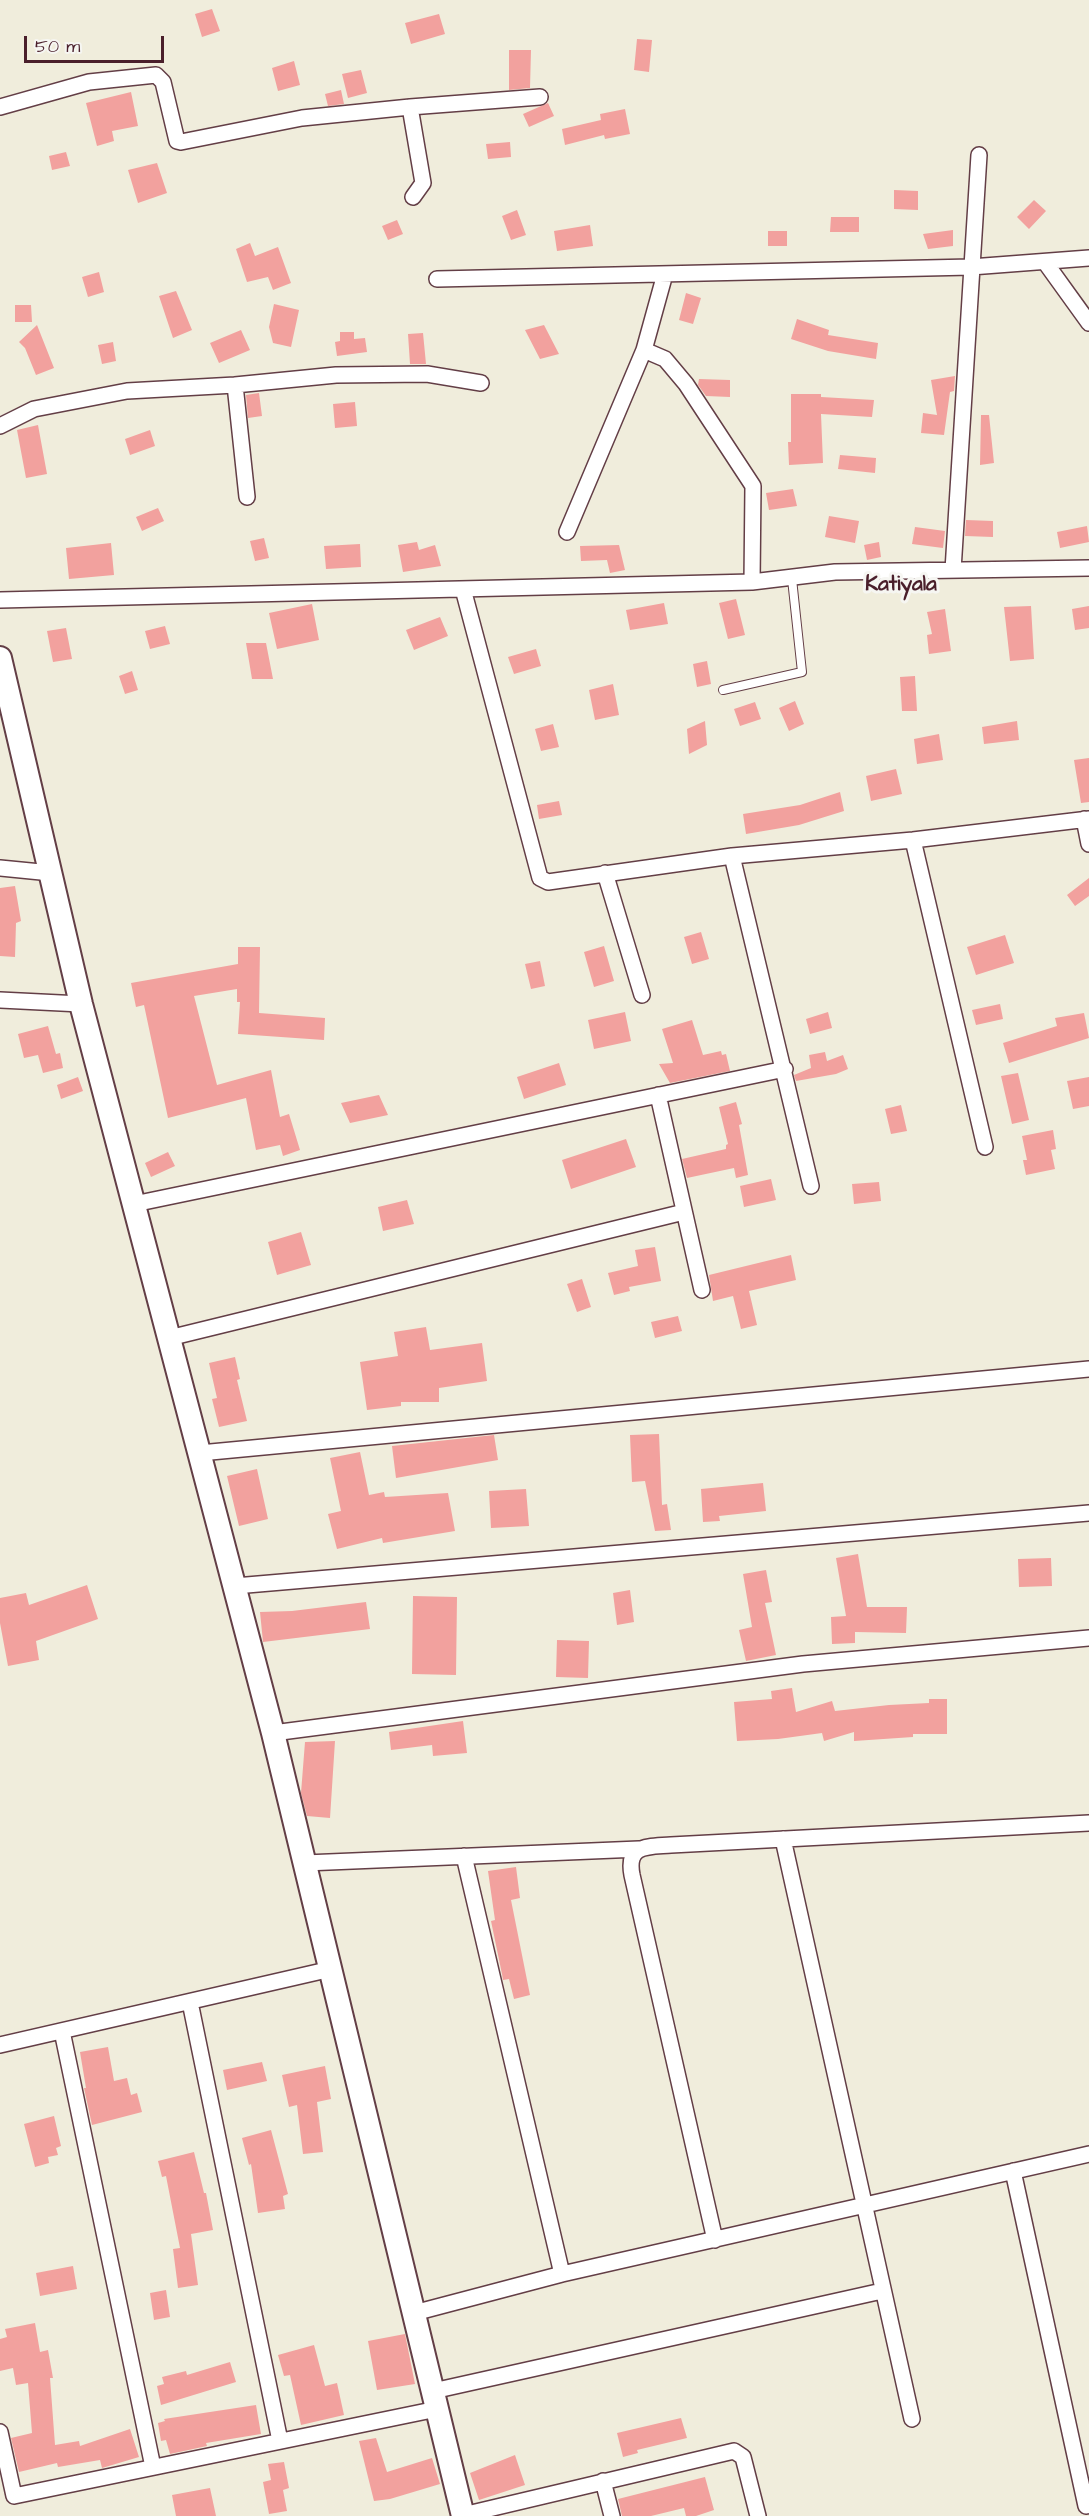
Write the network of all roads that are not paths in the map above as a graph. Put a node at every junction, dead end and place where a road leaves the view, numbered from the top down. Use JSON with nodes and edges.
{"nodes":[{"id":1,"x":540,"y":98,"type":"dead end"},
{"id":2,"x":0,"y":107,"type":"edge"},
{"id":3,"x":410,"y":107,"type":"junction"},
{"id":4,"x":979,"y":155,"type":"dead end"},
{"id":5,"x":413,"y":197,"type":"dead end"},
{"id":6,"x":1089,"y":258,"type":"edge"},
{"id":7,"x":1045,"y":262,"type":"junction"},
{"id":8,"x":971,"y":267,"type":"junction"},
{"id":9,"x":665,"y":274,"type":"junction"},
{"id":10,"x":437,"y":279,"type":"dead end"},
{"id":11,"x":1089,"y":322,"type":"edge"},
{"id":12,"x":644,"y":350,"type":"junction"},
{"id":13,"x":480,"y":383,"type":"dead end"},
{"id":14,"x":235,"y":385,"type":"junction"},
{"id":15,"x":0,"y":426,"type":"edge"},
{"id":16,"x":247,"y":496,"type":"dead end"},
{"id":17,"x":567,"y":532,"type":"dead end"},
{"id":18,"x":1089,"y":568,"type":"edge"},
{"id":19,"x":953,"y":570,"type":"junction"},
{"id":20,"x":792,"y":579,"type":"junction"},
{"id":21,"x":752,"y":582,"type":"junction"},
{"id":22,"x":463,"y":589,"type":"junction"},
{"id":23,"x":0,"y":600,"type":"edge"},
{"id":24,"x":0,"y":658,"type":"edge"},
{"id":25,"x":723,"y":690,"type":"dead end"},
{"id":26,"x":1086,"y":819,"type":"edge"},
{"id":27,"x":913,"y":840,"type":"junction"},
{"id":28,"x":1089,"y":844,"type":"edge"},
{"id":29,"x":732,"y":856,"type":"junction"},
{"id":30,"x":0,"y":868,"type":"edge"},
{"id":31,"x":51,"y":873,"type":"junction"},
{"id":32,"x":605,"y":873,"type":"junction"},
{"id":33,"x":642,"y":995,"type":"dead end"},
{"id":34,"x":0,"y":1000,"type":"edge"},
{"id":35,"x":81,"y":1004,"type":"junction"},
{"id":36,"x":784,"y":1069,"type":"junction"},
{"id":37,"x":658,"y":1095,"type":"junction"},
{"id":38,"x":985,"y":1147,"type":"dead end"},
{"id":39,"x":811,"y":1186,"type":"dead end"},
{"id":40,"x":134,"y":1204,"type":"junction"},
{"id":41,"x":684,"y":1212,"type":"junction"},
{"id":42,"x":702,"y":1290,"type":"dead end"},
{"id":43,"x":169,"y":1338,"type":"junction"},
{"id":44,"x":1089,"y":1369,"type":"edge"},
{"id":45,"x":200,"y":1453,"type":"junction"},
{"id":46,"x":1089,"y":1513,"type":"edge"},
{"id":47,"x":235,"y":1586,"type":"junction"},
{"id":48,"x":1089,"y":1638,"type":"edge"},
{"id":49,"x":273,"y":1733,"type":"junction"},
{"id":50,"x":1089,"y":1823,"type":"edge"},
{"id":51,"x":783,"y":1839,"type":"junction"},
{"id":52,"x":639,"y":1849,"type":"junction"},
{"id":53,"x":464,"y":1856,"type":"junction"},
{"id":54,"x":305,"y":1863,"type":"junction"},
{"id":55,"x":331,"y":1969,"type":"junction"},
{"id":56,"x":190,"y":2002,"type":"junction"},
{"id":57,"x":62,"y":2031,"type":"junction"},
{"id":58,"x":0,"y":2045,"type":"edge"},
{"id":59,"x":1089,"y":2154,"type":"edge"},
{"id":60,"x":1012,"y":2170,"type":"junction"},
{"id":61,"x":863,"y":2204,"type":"junction"},
{"id":62,"x":715,"y":2240,"type":"junction"},
{"id":63,"x":562,"y":2274,"type":"junction"},
{"id":64,"x":882,"y":2291,"type":"junction"},
{"id":65,"x":414,"y":2313,"type":"junction"},
{"id":66,"x":435,"y":2400,"type":"junction"},
{"id":67,"x":912,"y":2420,"type":"dead end"},
{"id":68,"x":0,"y":2432,"type":"edge"},
{"id":69,"x":280,"y":2441,"type":"junction"},
{"id":70,"x":153,"y":2467,"type":"junction"},
{"id":71,"x":603,"y":2481,"type":"junction"},
{"id":72,"x":1086,"y":2506,"type":"dead end"},
{"id":73,"x":463,"y":2515,"type":"edge"},
{"id":74,"x":612,"y":2516,"type":"edge"},
{"id":75,"x":758,"y":2516,"type":"edge"}],
"edges":[{"from":1,"to":3,"type":"street"},
{"from":2,"to":3,"type":"street"},
{"from":3,"to":5,"type":"street"},
{"from":4,"to":8,"type":"street"},
{"from":6,"to":7,"type":"street"},
{"from":7,"to":8,"type":"street"},
{"from":7,"to":11,"type":"street"},
{"from":8,"to":9,"type":"street"},
{"from":8,"to":19,"type":"street"},
{"from":9,"to":10,"type":"street"},
{"from":9,"to":12,"type":"street"},
{"from":12,"to":17,"type":"street"},
{"from":12,"to":21,"type":"street"},
{"from":13,"to":14,"type":"street"},
{"from":14,"to":15,"type":"street"},
{"from":14,"to":16,"type":"street"},
{"from":18,"to":19,"type":"street"},
{"from":19,"to":20,"type":"street"},
{"from":20,"to":21,"type":"street"},
{"from":20,"to":25,"type":"lane"},
{"from":21,"to":22,"type":"street"},
{"from":22,"to":23,"type":"street"},
{"from":22,"to":32,"type":"street"},
{"from":24,"to":31,"type":"street"},
{"from":26,"to":27,"type":"street"},
{"from":26,"to":28,"type":"street"},
{"from":27,"to":29,"type":"street"},
{"from":27,"to":38,"type":"street"},
{"from":29,"to":32,"type":"street"},
{"from":29,"to":36,"type":"street"},
{"from":30,"to":31,"type":"street"},
{"from":31,"to":35,"type":"street"},
{"from":32,"to":33,"type":"street"},
{"from":34,"to":35,"type":"street"},
{"from":35,"to":40,"type":"street"},
{"from":36,"to":37,"type":"street"},
{"from":36,"to":39,"type":"street"},
{"from":37,"to":40,"type":"street"},
{"from":37,"to":41,"type":"street"},
{"from":40,"to":43,"type":"street"},
{"from":41,"to":42,"type":"street"},
{"from":41,"to":43,"type":"street"},
{"from":43,"to":45,"type":"street"},
{"from":44,"to":45,"type":"street"},
{"from":45,"to":47,"type":"street"},
{"from":46,"to":47,"type":"street"},
{"from":47,"to":49,"type":"street"},
{"from":48,"to":49,"type":"street"},
{"from":49,"to":54,"type":"street"},
{"from":50,"to":51,"type":"street"},
{"from":51,"to":52,"type":"street"},
{"from":51,"to":61,"type":"street"},
{"from":52,"to":53,"type":"street"},
{"from":52,"to":62,"type":"street"},
{"from":53,"to":54,"type":"street"},
{"from":53,"to":63,"type":"street"},
{"from":54,"to":55,"type":"street"},
{"from":55,"to":56,"type":"street"},
{"from":55,"to":65,"type":"street"},
{"from":56,"to":57,"type":"street"},
{"from":56,"to":69,"type":"street"},
{"from":57,"to":58,"type":"street"},
{"from":57,"to":70,"type":"street"},
{"from":59,"to":60,"type":"street"},
{"from":60,"to":61,"type":"street"},
{"from":60,"to":72,"type":"street"},
{"from":61,"to":62,"type":"street"},
{"from":61,"to":64,"type":"street"},
{"from":62,"to":63,"type":"street"},
{"from":63,"to":65,"type":"street"},
{"from":64,"to":66,"type":"street"},
{"from":64,"to":67,"type":"street"},
{"from":65,"to":66,"type":"street"},
{"from":66,"to":69,"type":"street"},
{"from":66,"to":73,"type":"street"},
{"from":68,"to":70,"type":"street"},
{"from":69,"to":70,"type":"street"},
{"from":71,"to":73,"type":"street"},
{"from":71,"to":74,"type":"street"},
{"from":71,"to":75,"type":"street"}]}
